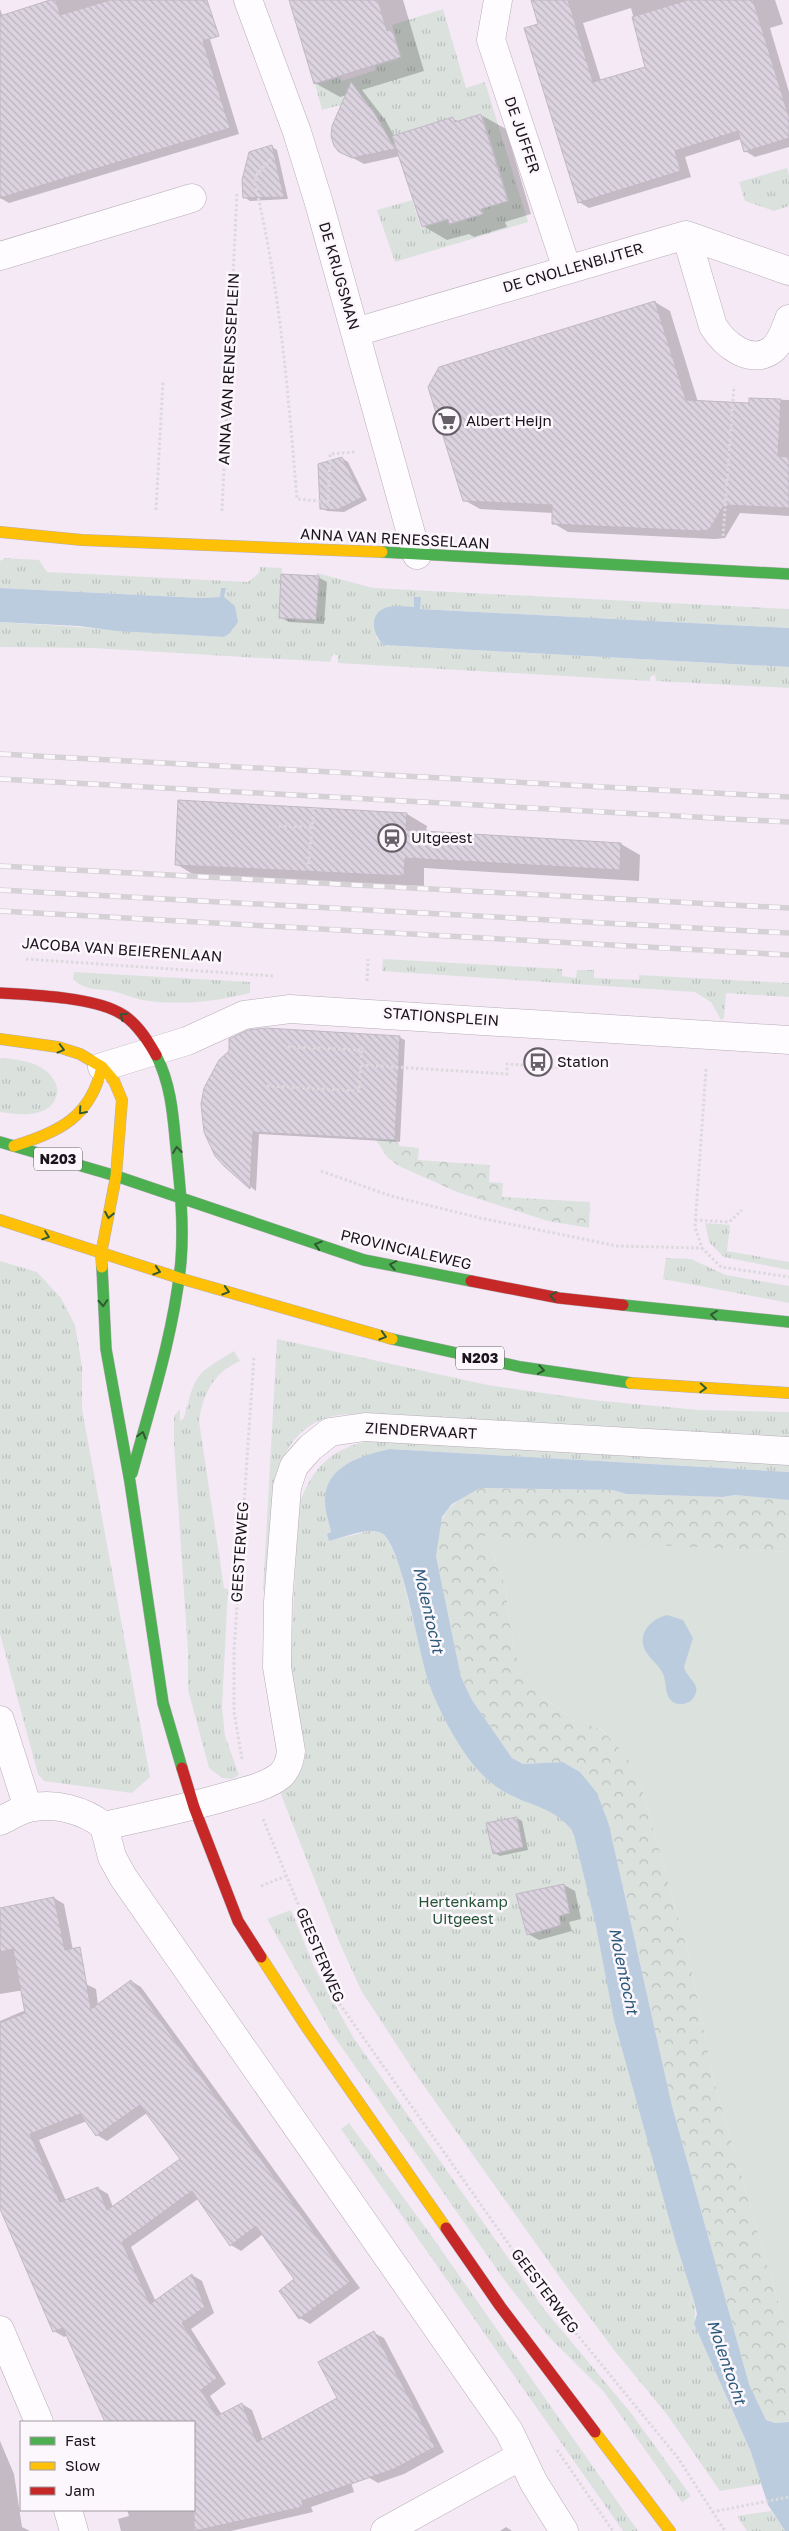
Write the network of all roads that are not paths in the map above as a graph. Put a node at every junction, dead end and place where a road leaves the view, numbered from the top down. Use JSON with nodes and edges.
{"nodes":[{"id":1,"x":248,"y":0,"type":"edge"},
{"id":2,"x":498,"y":0,"type":"edge"},
{"id":3,"x":192,"y":198,"type":"dead end"},
{"id":4,"x":686,"y":235,"type":"junction"},
{"id":5,"x":0,"y":256,"type":"edge"},
{"id":6,"x":567,"y":269,"type":"junction"},
{"id":7,"x":789,"y":271,"type":"edge"},
{"id":8,"x":789,"y":319,"type":"edge"},
{"id":9,"x":356,"y":332,"type":"junction"},
{"id":10,"x":0,"y":532,"type":"edge"},
{"id":11,"x":417,"y":556,"type":"junction"},
{"id":12,"x":789,"y":574,"type":"edge"},
{"id":13,"x":0,"y":993,"type":"edge"},
{"id":14,"x":0,"y":1039,"type":"edge"},
{"id":15,"x":789,"y":1040,"type":"edge"},
{"id":16,"x":154,"y":1052,"type":"junction"},
{"id":17,"x":102,"y":1067,"type":"junction"},
{"id":18,"x":0,"y":1142,"type":"edge"},
{"id":19,"x":14,"y":1146,"type":"junction"},
{"id":20,"x":116,"y":1176,"type":"junction"},
{"id":21,"x":182,"y":1198,"type":"junction"},
{"id":22,"x":0,"y":1220,"type":"edge"},
{"id":23,"x":101,"y":1254,"type":"junction"},
{"id":24,"x":179,"y":1278,"type":"junction"},
{"id":25,"x":789,"y":1322,"type":"edge"},
{"id":26,"x":789,"y":1393,"type":"edge"},
{"id":27,"x":789,"y":1452,"type":"edge"},
{"id":28,"x":130,"y":1482,"type":"junction"},
{"id":29,"x":0,"y":1720,"type":"edge"},
{"id":30,"x":194,"y":1807,"type":"junction"},
{"id":31,"x":28,"y":1808,"type":"junction"},
{"id":32,"x":0,"y":1821,"type":"edge"},
{"id":33,"x":104,"y":1826,"type":"junction"},
{"id":34,"x":0,"y":2330,"type":"edge"},
{"id":35,"x":39,"y":2421,"type":"edge"},
{"id":36,"x":521,"y":2456,"type":"junction"},
{"id":37,"x":68,"y":2511,"type":"edge"},
{"id":38,"x":74,"y":2531,"type":"edge"},
{"id":39,"x":385,"y":2531,"type":"edge"},
{"id":40,"x":564,"y":2531,"type":"edge"},
{"id":41,"x":670,"y":2531,"type":"edge"}],
"edges":[{"from":1,"to":9,"type":"street","name":"DE KRIJGSMAN"},
{"from":2,"to":6,"type":"street","name":"DE JUFFER"},
{"from":3,"to":5,"type":"street"},
{"from":4,"to":6,"type":"street","name":"DE CNOLLENBIJTER"},
{"from":4,"to":7,"type":"street"},
{"from":4,"to":8,"type":"street"},
{"from":6,"to":9,"type":"street","name":"DE CNOLLENBIJTER"},
{"from":9,"to":11,"type":"street","name":"DE KRIJGSMAN"},
{"from":10,"to":11,"type":"main road","name":"ANNA VAN RENESSELAAN"},
{"from":11,"to":12,"type":"main road","name":"ANNA VAN RENESSELAAN"},
{"from":16,"to":13,"type":"main road","one_way":true},
{"from":14,"to":17,"type":"main road","one_way":true},
{"from":15,"to":16,"type":"street","name":"STATIONSPLEIN"},
{"from":16,"to":17,"type":"street","name":"STATIONSPLEIN"},
{"from":21,"to":16,"type":"main road","one_way":true},
{"from":17,"to":19,"type":"main road","one_way":true},
{"from":17,"to":20,"type":"main road"},
{"from":18,"to":19,"type":"main road","name":"PROVINCIALEWEG","number":"N203"},
{"from":19,"to":20,"type":"main road","name":"PROVINCIALEWEG","number":"N203"},
{"from":20,"to":21,"type":"main road","name":"PROVINCIALEWEG","number":"N203"},
{"from":20,"to":23,"type":"main road","one_way":true},
{"from":21,"to":24,"type":"main road"},
{"from":25,"to":21,"type":"main road","name":"PROVINCIALEWEG","number":"N203","one_way":true},
{"from":22,"to":23,"type":"main road","number":"N203","one_way":true},
{"from":23,"to":24,"type":"main road","number":"N203","one_way":true},
{"from":23,"to":28,"type":"main road","one_way":true},
{"from":24,"to":26,"type":"main road","number":"N203","one_way":true},
{"from":28,"to":24,"type":"main road","one_way":true},
{"from":27,"to":30,"type":"street","name":"ZIENDERVAART"},
{"from":28,"to":30,"type":"main road"},
{"from":29,"to":31,"type":"street"},
{"from":30,"to":33,"type":"street","name":"ZIENDERVAART"},
{"from":30,"to":41,"type":"main road"},
{"from":31,"to":32,"type":"street"},
{"from":31,"to":33,"type":"street"},
{"from":33,"to":36,"type":"street"},
{"from":34,"to":35,"type":"street"},
{"from":36,"to":39,"type":"street"},
{"from":36,"to":40,"type":"street"},
{"from":37,"to":38,"type":"street"}]}
